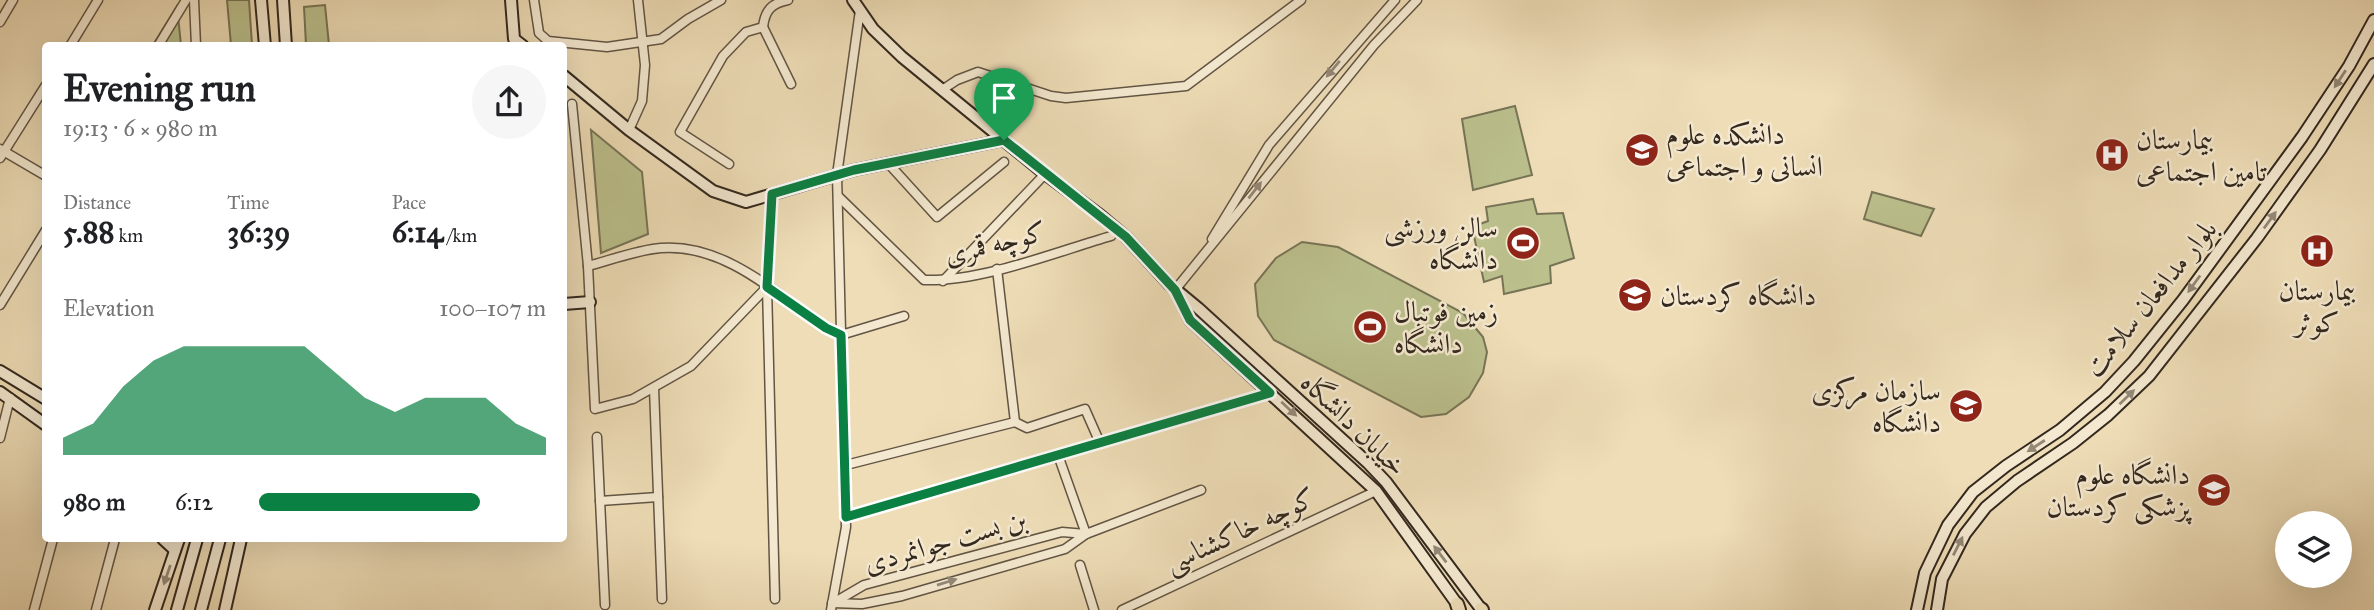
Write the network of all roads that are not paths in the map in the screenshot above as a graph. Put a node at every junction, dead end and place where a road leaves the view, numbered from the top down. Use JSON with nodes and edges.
{"nodes":[{"id":1,"x":13,"y":0,"type":"edge"},
{"id":2,"x":98,"y":0,"type":"edge"},
{"id":3,"x":186,"y":0,"type":"edge"},
{"id":4,"x":194,"y":0,"type":"edge"},
{"id":5,"x":261,"y":0,"type":"edge"},
{"id":6,"x":283,"y":0,"type":"edge"},
{"id":7,"x":511,"y":0,"type":"edge"},
{"id":8,"x":534,"y":0,"type":"edge"},
{"id":9,"x":638,"y":0,"type":"edge"},
{"id":10,"x":721,"y":0,"type":"edge"},
{"id":11,"x":788,"y":0,"type":"edge"},
{"id":12,"x":853,"y":0,"type":"edge"},
{"id":13,"x":1301,"y":0,"type":"edge"},
{"id":14,"x":1395,"y":0,"type":"edge"},
{"id":15,"x":1417,"y":0,"type":"edge"},
{"id":16,"x":860,"y":10,"type":"junction"},
{"id":17,"x":2374,"y":20,"type":"edge"},
{"id":18,"x":0,"y":22,"type":"edge"},
{"id":19,"x":763,"y":27,"type":"junction"},
{"id":20,"x":1362,"y":35,"type":"junction"},
{"id":21,"x":642,"y":41,"type":"junction"},
{"id":22,"x":72,"y":42,"type":"edge"},
{"id":23,"x":160,"y":42,"type":"edge"},
{"id":24,"x":196,"y":42,"type":"edge"},
{"id":25,"x":265,"y":42,"type":"edge"},
{"id":26,"x":286,"y":42,"type":"edge"},
{"id":27,"x":517,"y":42,"type":"edge"},
{"id":28,"x":558,"y":42,"type":"edge"},
{"id":29,"x":567,"y":43,"type":"edge"},
{"id":30,"x":1374,"y":45,"type":"junction"},
{"id":31,"x":2374,"y":64,"type":"edge"},
{"id":32,"x":567,"y":78,"type":"edge"},
{"id":33,"x":791,"y":84,"type":"dead end"},
{"id":34,"x":942,"y":89,"type":"junction"},
{"id":35,"x":42,"y":91,"type":"edge"},
{"id":36,"x":572,"y":104,"type":"dead end"},
{"id":37,"x":629,"y":130,"type":"junction"},
{"id":38,"x":1004,"y":140,"type":"junction"},
{"id":39,"x":1,"y":153,"type":"edge"},
{"id":40,"x":1004,"y":162,"type":"dead end"},
{"id":41,"x":888,"y":163,"type":"junction"},
{"id":42,"x":729,"y":164,"type":"dead end"},
{"id":43,"x":42,"y":174,"type":"edge"},
{"id":44,"x":1045,"y":174,"type":"junction"},
{"id":45,"x":837,"y":175,"type":"junction"},
{"id":46,"x":772,"y":194,"type":"junction"},
{"id":47,"x":839,"y":197,"type":"junction"},
{"id":48,"x":1111,"y":236,"type":"dead end"},
{"id":49,"x":42,"y":237,"type":"edge"},
{"id":50,"x":1199,"y":263,"type":"junction"},
{"id":51,"x":588,"y":266,"type":"junction"},
{"id":52,"x":997,"y":269,"type":"junction"},
{"id":53,"x":943,"y":281,"type":"junction"},
{"id":54,"x":767,"y":287,"type":"junction"},
{"id":55,"x":1175,"y":290,"type":"junction"},
{"id":56,"x":590,"y":302,"type":"junction"},
{"id":57,"x":567,"y":304,"type":"edge"},
{"id":58,"x":0,"y":305,"type":"edge"},
{"id":59,"x":904,"y":316,"type":"dead end"},
{"id":60,"x":841,"y":335,"type":"junction"},
{"id":61,"x":0,"y":371,"type":"edge"},
{"id":62,"x":654,"y":388,"type":"junction"},
{"id":63,"x":0,"y":392,"type":"edge"},
{"id":64,"x":1270,"y":393,"type":"junction"},
{"id":65,"x":42,"y":397,"type":"edge"},
{"id":66,"x":10,"y":398,"type":"junction"},
{"id":67,"x":42,"y":422,"type":"edge"},
{"id":68,"x":1015,"y":422,"type":"junction"},
{"id":69,"x":597,"y":437,"type":"dead end"},
{"id":70,"x":0,"y":438,"type":"edge"},
{"id":71,"x":1100,"y":443,"type":"junction"},
{"id":72,"x":1058,"y":455,"type":"junction"},
{"id":73,"x":846,"y":465,"type":"junction"},
{"id":74,"x":1201,"y":489,"type":"dead end"},
{"id":75,"x":1376,"y":491,"type":"junction"},
{"id":76,"x":659,"y":497,"type":"junction"},
{"id":77,"x":600,"y":501,"type":"junction"},
{"id":78,"x":846,"y":517,"type":"junction"},
{"id":79,"x":1086,"y":534,"type":"junction"},
{"id":80,"x":52,"y":542,"type":"edge"},
{"id":81,"x":114,"y":542,"type":"edge"},
{"id":82,"x":197,"y":542,"type":"edge"},
{"id":83,"x":219,"y":542,"type":"edge"},
{"id":84,"x":241,"y":542,"type":"edge"},
{"id":85,"x":177,"y":544,"type":"edge"},
{"id":86,"x":1080,"y":565,"type":"dead end"},
{"id":87,"x":663,"y":599,"type":"dead end"},
{"id":88,"x":775,"y":599,"type":"dead end"},
{"id":89,"x":605,"y":605,"type":"dead end"},
{"id":90,"x":832,"y":607,"type":"edge"},
{"id":91,"x":1458,"y":608,"type":"edge"},
{"id":92,"x":34,"y":610,"type":"edge"},
{"id":93,"x":96,"y":610,"type":"edge"},
{"id":94,"x":155,"y":610,"type":"edge"},
{"id":95,"x":177,"y":610,"type":"edge"},
{"id":96,"x":201,"y":610,"type":"edge"},
{"id":97,"x":225,"y":610,"type":"edge"},
{"id":98,"x":1094,"y":610,"type":"edge"},
{"id":99,"x":1122,"y":610,"type":"edge"},
{"id":100,"x":1482,"y":610,"type":"edge"},
{"id":101,"x":1917,"y":610,"type":"edge"},
{"id":102,"x":1937,"y":610,"type":"edge"}],
"edges":[{"from":1,"to":18,"type":"street"},
{"from":2,"to":22,"type":"street"},
{"from":3,"to":23,"type":"street"},
{"from":4,"to":24,"type":"street"},
{"from":5,"to":25,"type":"main road"},
{"from":6,"to":26,"type":"main road"},
{"from":7,"to":27,"type":"main road"},
{"from":8,"to":28,"type":"street"},
{"from":9,"to":21,"type":"street"},
{"from":10,"to":21,"type":"street"},
{"from":11,"to":19,"type":"street"},
{"from":12,"to":16,"type":"main road","name":"خیابان دانشگاه"},
{"from":13,"to":34,"type":"street"},
{"from":14,"to":20,"type":"street"},
{"from":15,"to":30,"type":"street"},
{"from":16,"to":34,"type":"main road","name":"خیابان دانشگاه"},
{"from":16,"to":45,"type":"street"},
{"from":17,"to":101,"type":"main road","name":"بلوار مدافعان سلامت","one_way":true},
{"from":19,"to":33,"type":"street"},
{"from":19,"to":42,"type":"street"},
{"from":20,"to":30,"type":"street"},
{"from":20,"to":50,"type":"street","one_way":true},
{"from":21,"to":29,"type":"street"},
{"from":21,"to":37,"type":"street"},
{"from":50,"to":30,"type":"street","one_way":true},
{"from":102,"to":31,"type":"main road","name":"بلوار مدافعان سلامت","one_way":true},
{"from":32,"to":37,"type":"main road"},
{"from":34,"to":38,"type":"main road","name":"خیابان دانشگاه"},
{"from":35,"to":39,"type":"street"},
{"from":36,"to":51,"type":"street"},
{"from":37,"to":46,"type":"main road"},
{"from":38,"to":41,"type":"main road"},
{"from":38,"to":44,"type":"main road","name":"خیابان دانشگاه"},
{"from":39,"to":43,"type":"street"},
{"from":40,"to":41,"type":"street"},
{"from":41,"to":45,"type":"main road"},
{"from":44,"to":53,"type":"street"},
{"from":44,"to":55,"type":"main road","name":"خیابان دانشگاه"},
{"from":45,"to":46,"type":"main road"},
{"from":45,"to":47,"type":"street"},
{"from":46,"to":54,"type":"street"},
{"from":47,"to":53,"type":"street","name":"کوچه قمری"},
{"from":47,"to":60,"type":"street"},
{"from":48,"to":52,"type":"street","name":"کوچه قمری"},
{"from":49,"to":58,"type":"street"},
{"from":50,"to":55,"type":"street"},
{"from":51,"to":54,"type":"street"},
{"from":51,"to":56,"type":"street"},
{"from":52,"to":53,"type":"street","name":"کوچه قمری"},
{"from":52,"to":68,"type":"street"},
{"from":54,"to":60,"type":"street"},
{"from":54,"to":62,"type":"street"},
{"from":54,"to":88,"type":"street"},
{"from":55,"to":64,"type":"main road","name":"خیابان دانشگاه"},
{"from":100,"to":55,"type":"main road","name":"خیابان دانشگاه","one_way":true},
{"from":56,"to":57,"type":"main road"},
{"from":56,"to":62,"type":"street"},
{"from":59,"to":60,"type":"street"},
{"from":60,"to":73,"type":"street"},
{"from":61,"to":65,"type":"main road"},
{"from":62,"to":76,"type":"street"},
{"from":63,"to":66,"type":"main road"},
{"from":64,"to":71,"type":"street"},
{"from":64,"to":75,"type":"main road","name":"خیابان دانشگاه","one_way":true},
{"from":66,"to":67,"type":"main road"},
{"from":66,"to":70,"type":"street"},
{"from":68,"to":71,"type":"street"},
{"from":68,"to":73,"type":"street"},
{"from":69,"to":77,"type":"street"},
{"from":71,"to":72,"type":"street"},
{"from":72,"to":78,"type":"street"},
{"from":72,"to":79,"type":"street"},
{"from":73,"to":78,"type":"street"},
{"from":74,"to":79,"type":"street","name":"بن بست جوانمردی"},
{"from":75,"to":91,"type":"main road","name":"خیابان دانشگاه"},
{"from":75,"to":99,"type":"street","name":"کوچه خاکشناسی"},
{"from":76,"to":77,"type":"street"},
{"from":76,"to":87,"type":"street"},
{"from":77,"to":89,"type":"street"},
{"from":78,"to":90,"type":"street"},
{"from":90,"to":79,"type":"street","name":"بن بست جوانمردی","one_way":true},
{"from":79,"to":90,"type":"street","name":"بن بست جوانمردی"},
{"from":80,"to":92,"type":"street"},
{"from":81,"to":93,"type":"street"},
{"from":82,"to":95,"type":"main road"},
{"from":83,"to":96,"type":"main road"},
{"from":84,"to":97,"type":"main road"},
{"from":85,"to":94,"type":"main road","one_way":true},
{"from":86,"to":98,"type":"street"}]}
